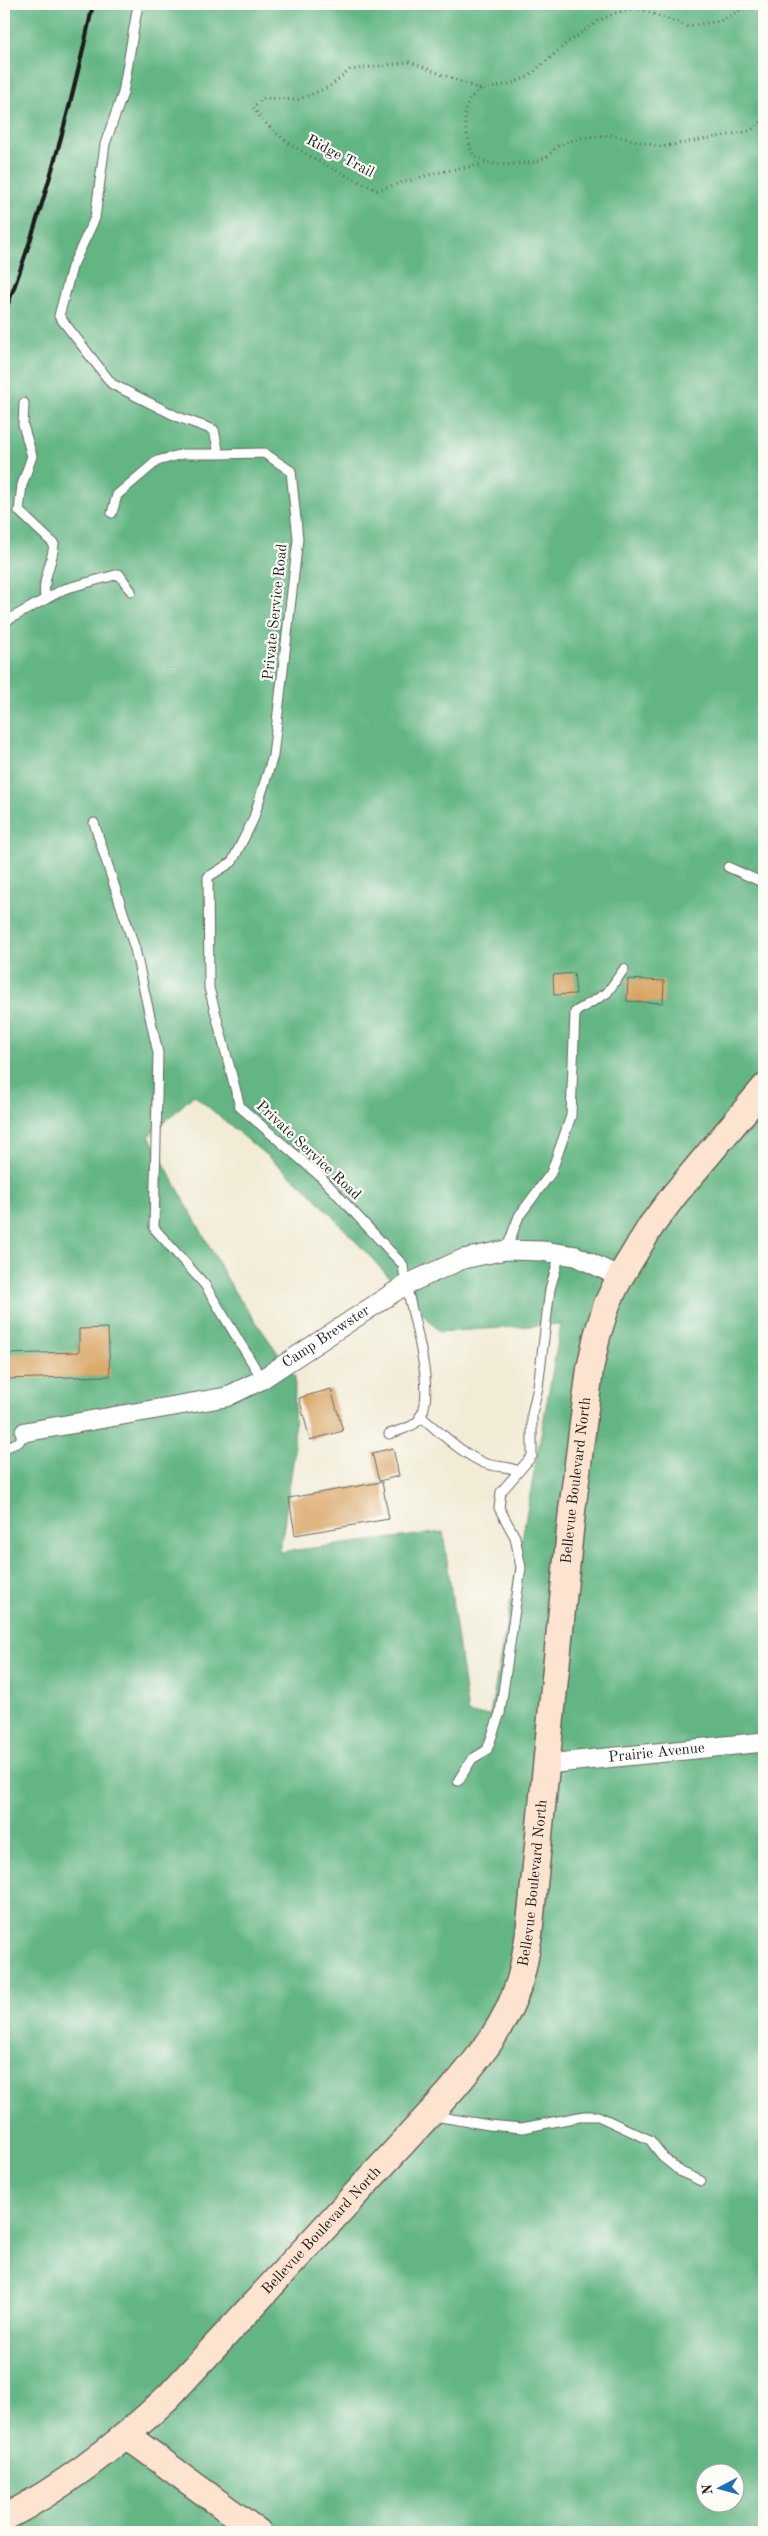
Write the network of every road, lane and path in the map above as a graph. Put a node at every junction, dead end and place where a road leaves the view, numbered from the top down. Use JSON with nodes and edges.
{"nodes":[{"id":1,"x":138,"y":4,"type":"edge"},
{"id":2,"x":764,"y":8,"type":"edge"},
{"id":3,"x":482,"y":90,"type":"junction"},
{"id":4,"x":764,"y":120,"type":"edge"},
{"id":5,"x":489,"y":163,"type":"junction"},
{"id":6,"x":24,"y":403,"type":"dead end"},
{"id":7,"x":219,"y":454,"type":"junction"},
{"id":8,"x":112,"y":513,"type":"dead end"},
{"id":9,"x":131,"y":592,"type":"dead end"},
{"id":10,"x":45,"y":599,"type":"junction"},
{"id":11,"x":4,"y":622,"type":"edge"},
{"id":12,"x":94,"y":823,"type":"dead end"},
{"id":13,"x":728,"y":867,"type":"dead end"},
{"id":14,"x":764,"y":883,"type":"edge"},
{"id":15,"x":624,"y":969,"type":"dead end"},
{"id":16,"x":764,"y":1088,"type":"edge"},
{"id":17,"x":506,"y":1250,"type":"junction"},
{"id":18,"x":560,"y":1254,"type":"junction"},
{"id":19,"x":620,"y":1277,"type":"junction"},
{"id":20,"x":405,"y":1285,"type":"junction"},
{"id":21,"x":262,"y":1379,"type":"junction"},
{"id":22,"x":420,"y":1416,"type":"junction"},
{"id":23,"x":25,"y":1432,"type":"joint"},
{"id":24,"x":388,"y":1434,"type":"dead end"},
{"id":25,"x":4,"y":1448,"type":"edge"},
{"id":26,"x":518,"y":1471,"type":"junction"},
{"id":27,"x":764,"y":1742,"type":"edge"},
{"id":28,"x":547,"y":1764,"type":"junction"},
{"id":29,"x":458,"y":1781,"type":"dead end"},
{"id":30,"x":429,"y":2114,"type":"junction"},
{"id":31,"x":701,"y":2181,"type":"dead end"},
{"id":32,"x":127,"y":2436,"type":"junction"},
{"id":33,"x":4,"y":2518,"type":"edge"},
{"id":34,"x":258,"y":2532,"type":"edge"}],
"edges":[{"from":1,"to":7,"type":"lane"},
{"from":2,"to":3,"type":"path"},
{"from":3,"to":5,"type":"path"},
{"from":3,"to":5,"type":"path","name":"Ridge Trail"},
{"from":4,"to":5,"type":"path","name":"Ridge Trail"},
{"from":6,"to":10,"type":"lane"},
{"from":7,"to":8,"type":"lane"},
{"from":7,"to":20,"type":"lane","name":"Private Service Road"},
{"from":9,"to":10,"type":"lane"},
{"from":10,"to":11,"type":"lane"},
{"from":12,"to":21,"type":"lane"},
{"from":13,"to":14,"type":"lane"},
{"from":15,"to":17,"type":"lane"},
{"from":16,"to":19,"type":"main road","name":"Bellevue Boulevard North"},
{"from":17,"to":18,"type":"street","name":"Camp Brewster"},
{"from":17,"to":20,"type":"street","name":"Camp Brewster"},
{"from":18,"to":19,"type":"street","name":"Camp Brewster"},
{"from":18,"to":26,"type":"lane"},
{"from":19,"to":28,"type":"main road","name":"Bellevue Boulevard North"},
{"from":20,"to":21,"type":"street","name":"Camp Brewster"},
{"from":20,"to":22,"type":"lane"},
{"from":21,"to":23,"type":"street","name":"Camp Brewster"},
{"from":22,"to":24,"type":"lane"},
{"from":22,"to":26,"type":"lane"},
{"from":23,"to":25,"type":"lane"},
{"from":26,"to":29,"type":"lane"},
{"from":27,"to":28,"type":"street","name":"Prairie Avenue"},
{"from":28,"to":30,"type":"main road","name":"Bellevue Boulevard North"},
{"from":30,"to":31,"type":"lane"},
{"from":30,"to":32,"type":"main road","name":"Bellevue Boulevard North"},
{"from":32,"to":33,"type":"main road","name":"Bellevue Boulevard North"},
{"from":32,"to":34,"type":"main road"}]}
